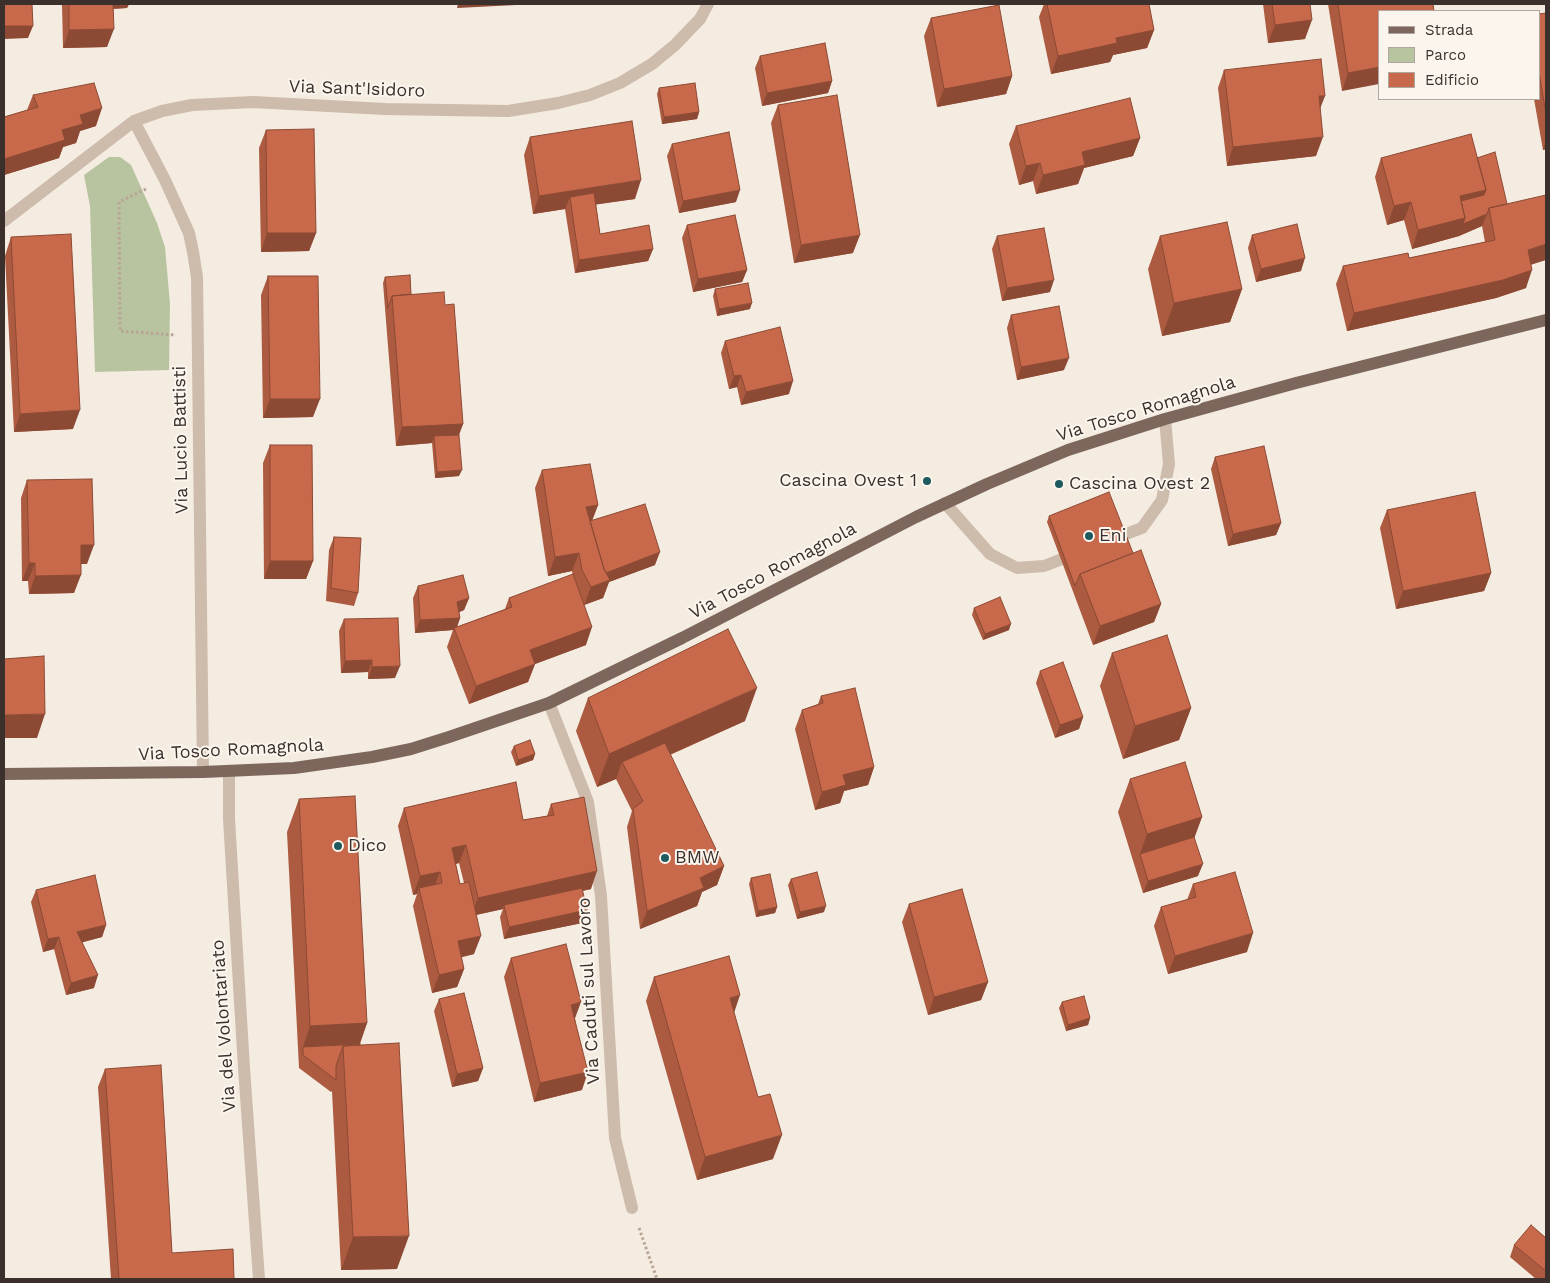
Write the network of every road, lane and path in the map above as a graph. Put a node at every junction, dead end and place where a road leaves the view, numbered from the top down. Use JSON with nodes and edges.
{"nodes":[{"id":1,"x":708,"y":4,"type":"edge"},
{"id":2,"x":134,"y":122,"type":"junction"},
{"id":3,"x":165,"y":180,"type":"junction"},
{"id":4,"x":4,"y":222,"type":"edge"},
{"id":5,"x":1546,"y":320,"type":"edge"},
{"id":6,"x":197,"y":336,"type":"junction"},
{"id":7,"x":1165,"y":419,"type":"junction"},
{"id":8,"x":945,"y":503,"type":"junction"},
{"id":9,"x":549,"y":703,"type":"junction"},
{"id":10,"x":228,"y":771,"type":"junction"},
{"id":11,"x":203,"y":772,"type":"junction"},
{"id":12,"x":4,"y":774,"type":"edge"},
{"id":13,"x":632,"y":1208,"type":"joint"},
{"id":14,"x":259,"y":1279,"type":"edge"},
{"id":15,"x":657,"y":1279,"type":"edge"}],
"edges":[{"from":1,"to":2,"type":"street","name":"Via Sant'Isidoro"},
{"from":2,"to":3,"type":"street","name":"Via Lucio Battisti"},
{"from":2,"to":4,"type":"street","name":"Via Sant'Isidoro"},
{"from":3,"to":6,"type":"street","name":"Via Lucio Battisti"},
{"from":3,"to":6,"type":"path"},
{"from":5,"to":7,"type":"main road","name":"Via Tosco Romagnola"},
{"from":6,"to":11,"type":"street","name":"Via Lucio Battisti"},
{"from":7,"to":8,"type":"main road","name":"Via Tosco Romagnola"},
{"from":7,"to":8,"type":"street"},
{"from":8,"to":9,"type":"main road","name":"Via Tosco Romagnola"},
{"from":9,"to":10,"type":"main road","name":"Via Tosco Romagnola"},
{"from":9,"to":13,"type":"street","name":"Via Caduti sul Lavoro"},
{"from":10,"to":11,"type":"main road","name":"Via Tosco Romagnola"},
{"from":10,"to":14,"type":"street","name":"Via del Volontariato"},
{"from":11,"to":12,"type":"main road","name":"Via Tosco Romagnola"},
{"from":13,"to":15,"type":"path"}]}
